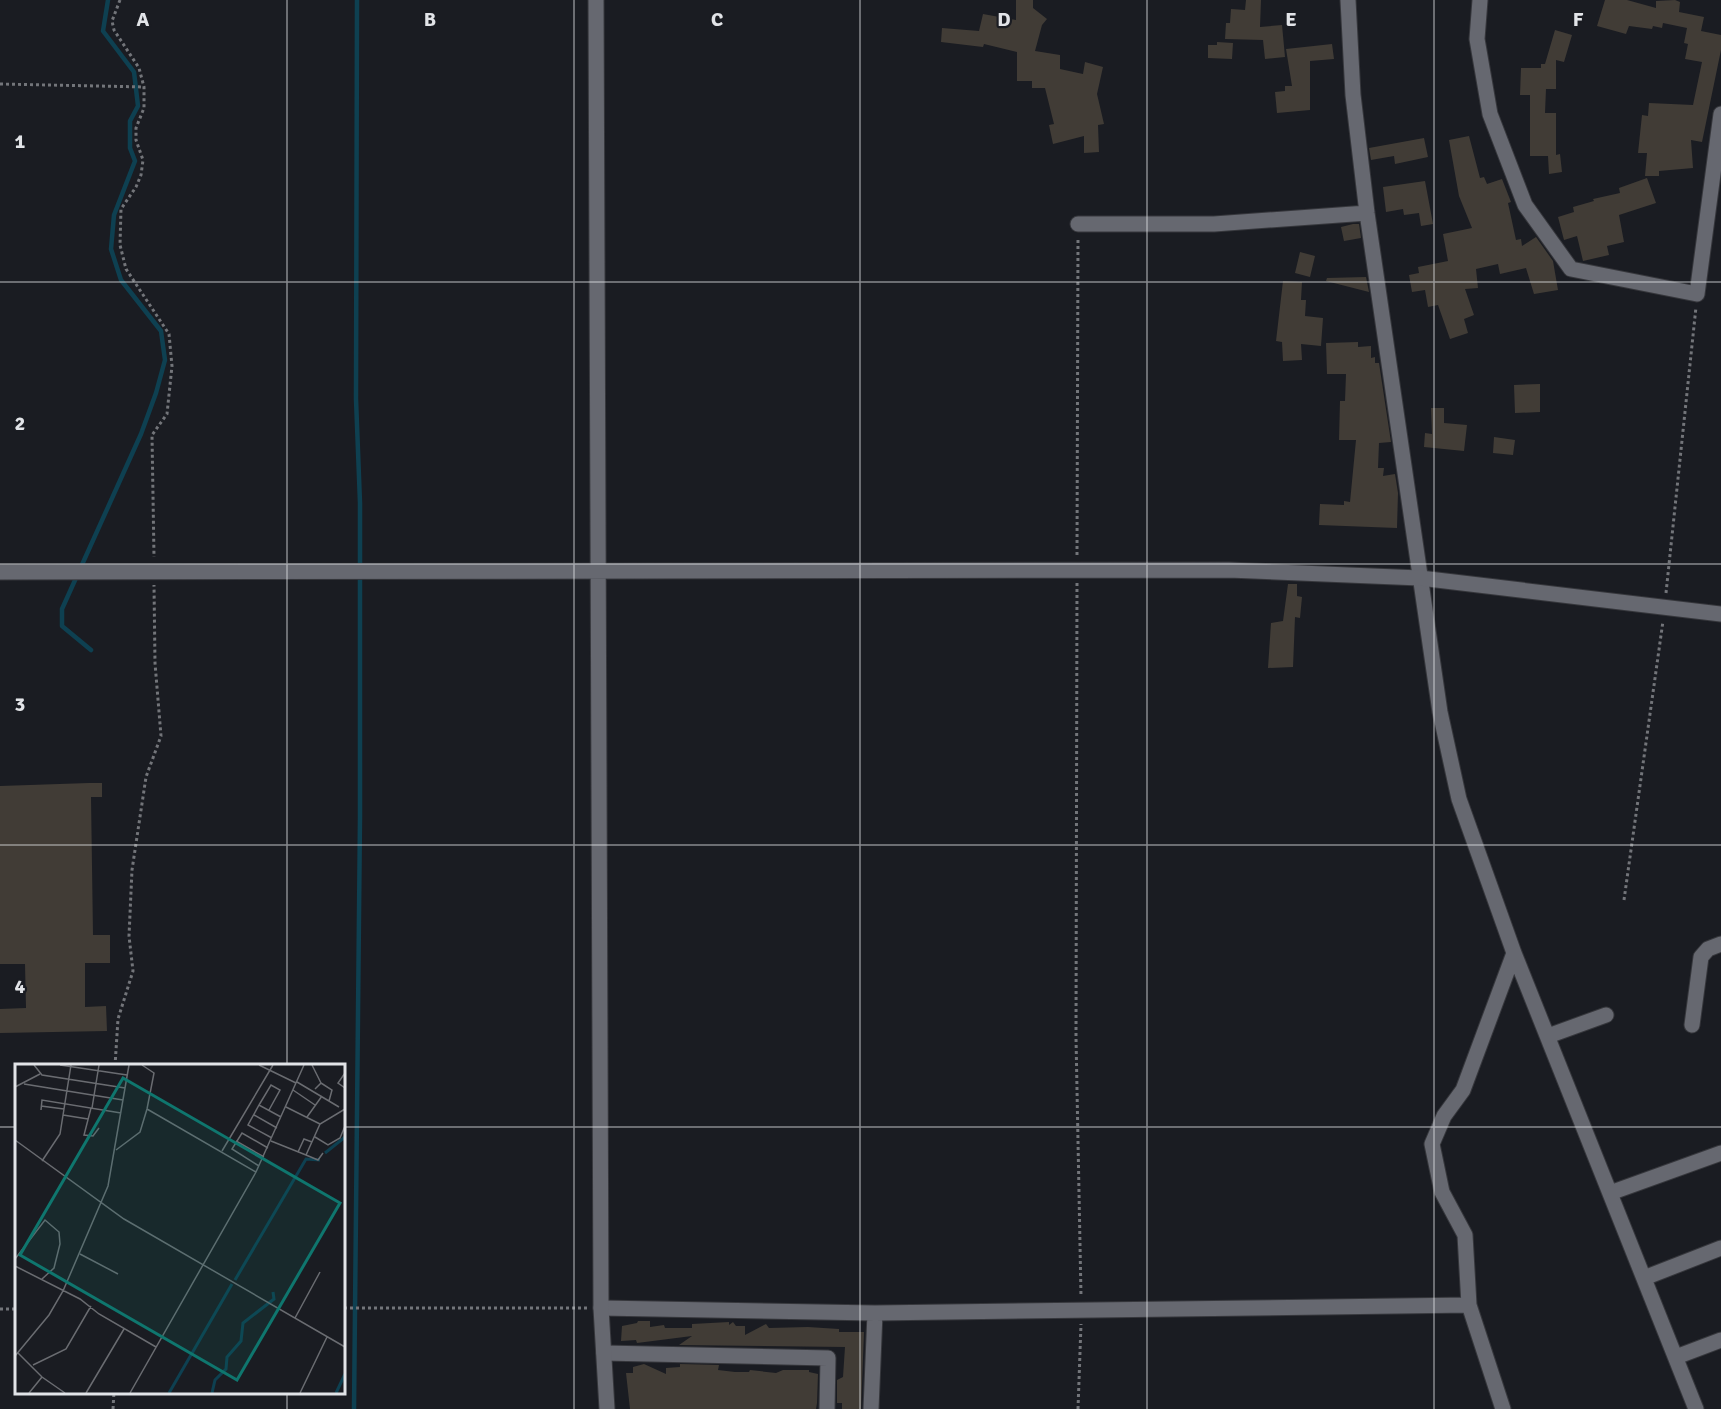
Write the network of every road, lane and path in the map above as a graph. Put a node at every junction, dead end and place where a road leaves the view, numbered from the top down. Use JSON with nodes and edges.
{"nodes":[{"id":1,"x":120,"y":0,"type":"edge"},
{"id":2,"x":596,"y":0,"type":"edge"},
{"id":3,"x":1348,"y":0,"type":"edge"},
{"id":4,"x":1480,"y":0,"type":"edge"},
{"id":5,"x":0,"y":84,"type":"edge"},
{"id":6,"x":144,"y":87,"type":"junction"},
{"id":7,"x":1721,"y":114,"type":"edge"},
{"id":8,"x":1367,"y":213,"type":"junction"},
{"id":9,"x":1078,"y":224,"type":"joint"},
{"id":10,"x":1698,"y":294,"type":"junction"},
{"id":11,"x":1077,"y":570,"type":"junction"},
{"id":12,"x":598,"y":571,"type":"junction"},
{"id":13,"x":0,"y":572,"type":"edge"},
{"id":14,"x":154,"y":572,"type":"junction"},
{"id":15,"x":1420,"y":578,"type":"junction"},
{"id":16,"x":1665,"y":607,"type":"junction"},
{"id":17,"x":1721,"y":614,"type":"edge"},
{"id":18,"x":1624,"y":900,"type":"dead end"},
{"id":19,"x":1721,"y":944,"type":"edge"},
{"id":20,"x":1514,"y":952,"type":"junction"},
{"id":21,"x":1606,"y":1016,"type":"dead end"},
{"id":22,"x":1692,"y":1025,"type":"dead end"},
{"id":23,"x":1548,"y":1036,"type":"junction"},
{"id":24,"x":115,"y":1064,"type":"edge"},
{"id":25,"x":1721,"y":1153,"type":"edge"},
{"id":26,"x":1610,"y":1193,"type":"junction"},
{"id":27,"x":1721,"y":1248,"type":"edge"},
{"id":28,"x":1644,"y":1278,"type":"junction"},
{"id":29,"x":1469,"y":1305,"type":"junction"},
{"id":30,"x":345,"y":1308,"type":"edge"},
{"id":31,"x":601,"y":1308,"type":"junction"},
{"id":32,"x":1082,"y":1311,"type":"junction"},
{"id":33,"x":875,"y":1313,"type":"junction"},
{"id":34,"x":1721,"y":1340,"type":"edge"},
{"id":35,"x":604,"y":1353,"type":"junction"},
{"id":36,"x":1676,"y":1357,"type":"junction"},
{"id":37,"x":114,"y":1394,"type":"edge"},
{"id":38,"x":113,"y":1409,"type":"edge"},
{"id":39,"x":607,"y":1409,"type":"edge"},
{"id":40,"x":827,"y":1409,"type":"edge"},
{"id":41,"x":871,"y":1409,"type":"edge"},
{"id":42,"x":1078,"y":1409,"type":"edge"},
{"id":43,"x":1503,"y":1409,"type":"edge"},
{"id":44,"x":1696,"y":1409,"type":"edge"}],
"edges":[{"from":1,"to":6,"type":"path"},
{"from":2,"to":12,"type":"street"},
{"from":3,"to":8,"type":"street"},
{"from":4,"to":10,"type":"street"},
{"from":5,"to":6,"type":"path"},
{"from":6,"to":14,"type":"path"},
{"from":7,"to":10,"type":"street"},
{"from":8,"to":9,"type":"street"},
{"from":8,"to":15,"type":"street"},
{"from":9,"to":11,"type":"path"},
{"from":10,"to":16,"type":"path"},
{"from":11,"to":12,"type":"street"},
{"from":11,"to":15,"type":"street"},
{"from":11,"to":32,"type":"path"},
{"from":12,"to":14,"type":"street"},
{"from":12,"to":31,"type":"street"},
{"from":13,"to":14,"type":"street"},
{"from":14,"to":24,"type":"path"},
{"from":15,"to":16,"type":"street"},
{"from":15,"to":20,"type":"street"},
{"from":16,"to":17,"type":"street"},
{"from":16,"to":18,"type":"path"},
{"from":19,"to":22,"type":"street"},
{"from":20,"to":23,"type":"street"},
{"from":20,"to":29,"type":"street"},
{"from":21,"to":23,"type":"street"},
{"from":23,"to":26,"type":"street"},
{"from":25,"to":26,"type":"street"},
{"from":26,"to":28,"type":"street"},
{"from":27,"to":28,"type":"street"},
{"from":28,"to":36,"type":"street"},
{"from":29,"to":32,"type":"street"},
{"from":29,"to":43,"type":"street"},
{"from":30,"to":31,"type":"path"},
{"from":31,"to":33,"type":"street"},
{"from":31,"to":35,"type":"street"},
{"from":32,"to":33,"type":"street"},
{"from":32,"to":42,"type":"path"},
{"from":33,"to":41,"type":"street"},
{"from":34,"to":36,"type":"street"},
{"from":35,"to":39,"type":"street"},
{"from":35,"to":40,"type":"street"},
{"from":36,"to":44,"type":"street"},
{"from":37,"to":38,"type":"path"}]}
